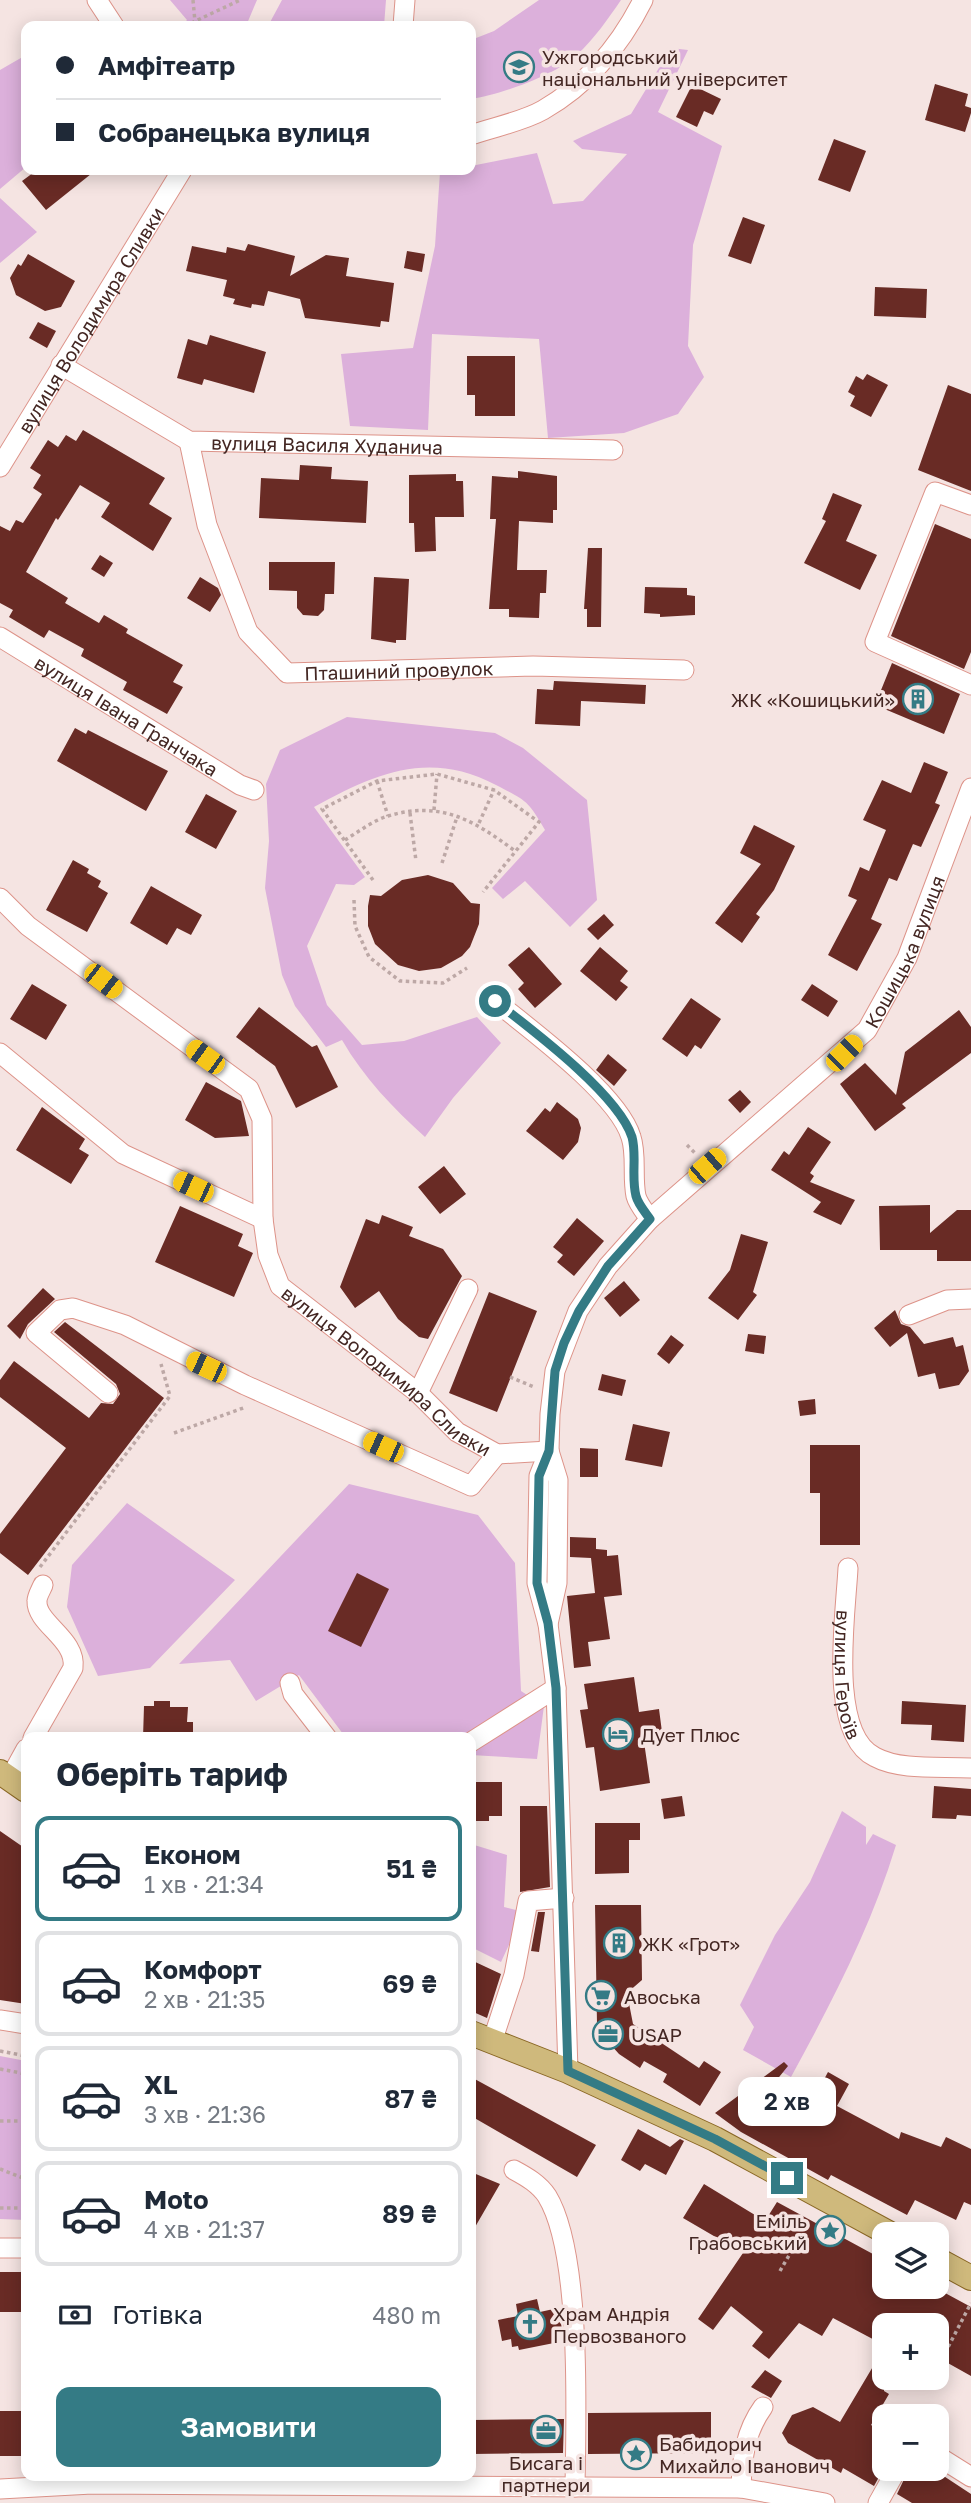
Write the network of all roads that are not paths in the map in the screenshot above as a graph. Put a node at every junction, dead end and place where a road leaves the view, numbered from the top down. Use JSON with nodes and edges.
{"nodes":[{"id":1,"x":97,"y":0,"type":"edge"},
{"id":2,"x":405,"y":0,"type":"edge"},
{"id":3,"x":643,"y":0,"type":"edge"},
{"id":4,"x":111,"y":21,"type":"edge"},
{"id":5,"x":403,"y":21,"type":"edge"},
{"id":6,"x":476,"y":133,"type":"edge"},
{"id":7,"x":178,"y":175,"type":"edge"},
{"id":8,"x":61,"y":365,"type":"junction"},
{"id":9,"x":188,"y":441,"type":"junction"},
{"id":10,"x":613,"y":450,"type":"dead end"},
{"id":11,"x":0,"y":467,"type":"edge"},
{"id":12,"x":971,"y":505,"type":"edge"},
{"id":13,"x":0,"y":637,"type":"edge"},
{"id":14,"x":684,"y":670,"type":"dead end"},
{"id":15,"x":971,"y":685,"type":"edge"},
{"id":16,"x":971,"y":788,"type":"edge"},
{"id":17,"x":254,"y":790,"type":"dead end"},
{"id":18,"x":0,"y":898,"type":"edge"},
{"id":19,"x":495,"y":1001,"type":"dead end"},
{"id":20,"x":2,"y":1059,"type":"edge"},
{"id":21,"x":650,"y":1219,"type":"junction"},
{"id":22,"x":263,"y":1220,"type":"junction"},
{"id":23,"x":468,"y":1289,"type":"dead end"},
{"id":24,"x":971,"y":1299,"type":"edge"},
{"id":25,"x":909,"y":1315,"type":"dead end"},
{"id":26,"x":108,"y":1393,"type":"dead end"},
{"id":27,"x":418,"y":1393,"type":"junction"},
{"id":28,"x":549,"y":1451,"type":"junction"},
{"id":29,"x":497,"y":1454,"type":"junction"},
{"id":30,"x":848,"y":1568,"type":"dead end"},
{"id":31,"x":40,"y":1577,"type":"road end"},
{"id":32,"x":290,"y":1683,"type":"dead end"},
{"id":33,"x":556,"y":1688,"type":"junction"},
{"id":34,"x":36,"y":1732,"type":"edge"},
{"id":35,"x":322,"y":1732,"type":"edge"},
{"id":36,"x":476,"y":1739,"type":"edge"},
{"id":37,"x":21,"y":1760,"type":"edge"},
{"id":38,"x":971,"y":1768,"type":"edge"},
{"id":39,"x":12,"y":1780,"type":"edge"},
{"id":40,"x":564,"y":1898,"type":"junction"},
{"id":41,"x":0,"y":2020,"type":"edge"},
{"id":42,"x":21,"y":2023,"type":"edge"},
{"id":43,"x":482,"y":2037,"type":"edge"},
{"id":44,"x":568,"y":2071,"type":"junction"},
{"id":45,"x":514,"y":2170,"type":"dead end"},
{"id":46,"x":872,"y":2224,"type":"edge"},
{"id":47,"x":0,"y":2248,"type":"edge"},
{"id":48,"x":21,"y":2248,"type":"edge"},
{"id":49,"x":949,"y":2266,"type":"edge"},
{"id":50,"x":971,"y":2278,"type":"edge"},
{"id":51,"x":763,"y":2407,"type":"dead end"},
{"id":52,"x":949,"y":2463,"type":"edge"},
{"id":53,"x":971,"y":2477,"type":"edge"},
{"id":54,"x":85,"y":2481,"type":"edge"},
{"id":55,"x":238,"y":2481,"type":"edge"},
{"id":56,"x":890,"y":2481,"type":"edge"},
{"id":57,"x":385,"y":2482,"type":"edge"},
{"id":58,"x":575,"y":2487,"type":"junction"},
{"id":59,"x":741,"y":2488,"type":"junction"},
{"id":60,"x":7,"y":2493,"type":"edge"},
{"id":61,"x":652,"y":2496,"type":"edge"},
{"id":62,"x":825,"y":2503,"type":"edge"},
{"id":63,"x":878,"y":2503,"type":"edge"}],
"edges":[{"from":1,"to":4,"type":"street"},
{"from":2,"to":5,"type":"street"},
{"from":3,"to":6,"type":"street"},
{"from":7,"to":8,"type":"street","name":"вулиця Володимира Сливки"},
{"from":8,"to":9,"type":"street","name":"вулиця Василя Худанича"},
{"from":8,"to":11,"type":"street","name":"вулиця Володимира Сливки"},
{"from":9,"to":10,"type":"street","name":"вулиця Василя Худанича"},
{"from":9,"to":14,"type":"street","name":"Пташиний провулок"},
{"from":12,"to":15,"type":"street"},
{"from":13,"to":17,"type":"street","name":"вулиця Івана Гранчака"},
{"from":16,"to":21,"type":"street","name":"Кошицька вулиця"},
{"from":18,"to":22,"type":"street","name":"вулиця Володимира Сливки"},
{"from":19,"to":21,"type":"street"},
{"from":20,"to":22,"type":"street"},
{"from":21,"to":28,"type":"street","name":"Кошицька вулиця"},
{"from":22,"to":27,"type":"street","name":"вулиця Володимира Сливки"},
{"from":23,"to":27,"type":"street"},
{"from":24,"to":25,"type":"street"},
{"from":26,"to":29,"type":"street"},
{"from":27,"to":29,"type":"street","name":"вулиця Володимира Сливки"},
{"from":28,"to":29,"type":"street","name":"вулиця Володимира Сливки"},
{"from":28,"to":33,"type":"street","name":"Кошицька вулиця"},
{"from":30,"to":38,"type":"street","name":"вулиця Героїв"},
{"from":31,"to":34,"type":"street"},
{"from":32,"to":35,"type":"street"},
{"from":33,"to":36,"type":"street"},
{"from":33,"to":40,"type":"street","name":"Кошицька вулиця"},
{"from":37,"to":39,"type":"street"},
{"from":40,"to":43,"type":"street"},
{"from":40,"to":44,"type":"street","name":"Кошицька вулиця"},
{"from":41,"to":42,"type":"street"},
{"from":43,"to":44,"type":"main road"},
{"from":44,"to":46,"type":"main road"},
{"from":45,"to":58,"type":"street"},
{"from":47,"to":48,"type":"street"},
{"from":49,"to":50,"type":"main road"},
{"from":51,"to":59,"type":"street"},
{"from":52,"to":53,"type":"street"},
{"from":54,"to":60,"type":"street"},
{"from":55,"to":57,"type":"street"},
{"from":56,"to":63,"type":"street"},
{"from":57,"to":58,"type":"street"},
{"from":58,"to":61,"type":"street"},
{"from":59,"to":61,"type":"street"},
{"from":59,"to":62,"type":"street"}]}
